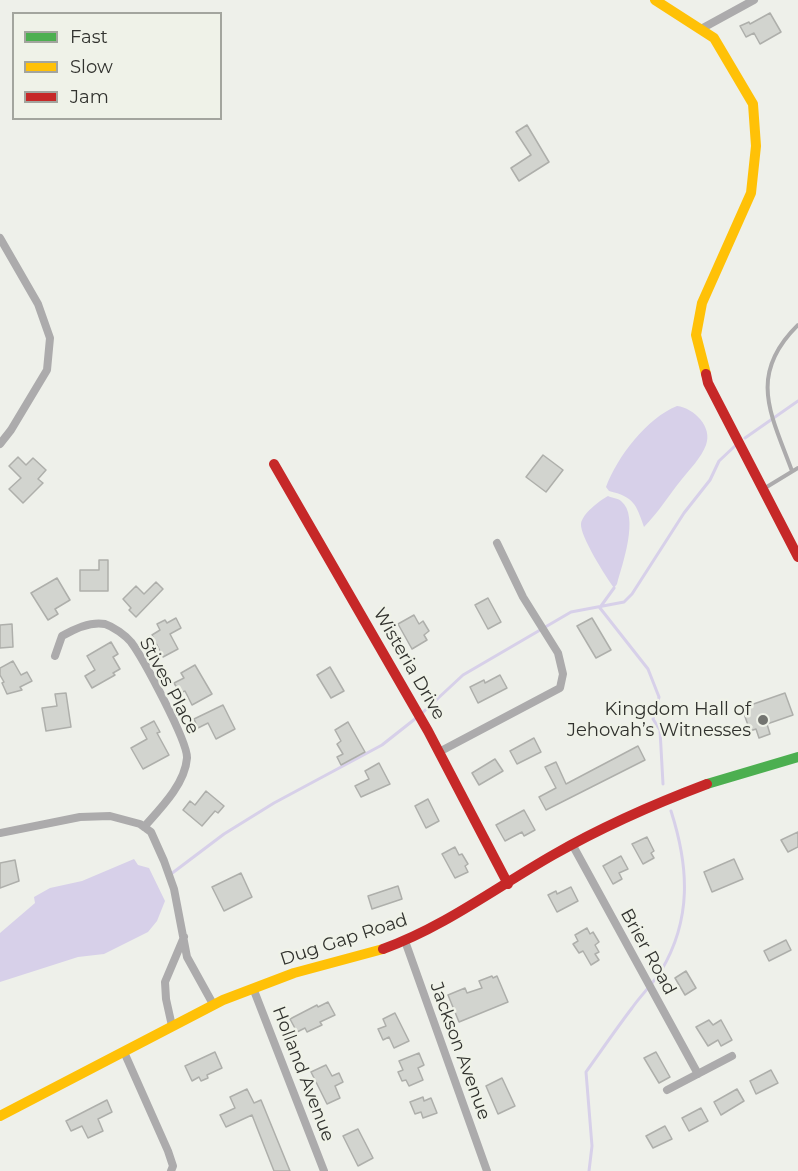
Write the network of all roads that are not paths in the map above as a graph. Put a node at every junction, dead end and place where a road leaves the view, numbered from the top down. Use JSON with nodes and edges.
{"nodes":[{"id":1,"x":655,"y":0,"type":"edge"},
{"id":2,"x":754,"y":0,"type":"edge"},
{"id":3,"x":701,"y":29,"type":"junction"},
{"id":4,"x":0,"y":238,"type":"edge"},
{"id":5,"x":798,"y":325,"type":"edge"},
{"id":6,"x":0,"y":444,"type":"edge"},
{"id":7,"x":274,"y":464,"type":"dead end"},
{"id":8,"x":798,"y":468,"type":"edge"},
{"id":9,"x":792,"y":471,"type":"junction"},
{"id":10,"x":763,"y":490,"type":"junction"},
{"id":11,"x":497,"y":543,"type":"dead end"},
{"id":12,"x":798,"y":557,"type":"edge"},
{"id":13,"x":56,"y":656,"type":"dead end"},
{"id":14,"x":439,"y":752,"type":"junction"},
{"id":15,"x":798,"y":757,"type":"edge"},
{"id":16,"x":144,"y":826,"type":"junction"},
{"id":17,"x":0,"y":832,"type":"edge"},
{"id":18,"x":572,"y":844,"type":"junction"},
{"id":19,"x":508,"y":884,"type":"junction"},
{"id":20,"x":184,"y":937,"type":"junction"},
{"id":21,"x":405,"y":941,"type":"junction"},
{"id":22,"x":253,"y":988,"type":"junction"},
{"id":23,"x":213,"y":1004,"type":"junction"},
{"id":24,"x":172,"y":1026,"type":"junction"},
{"id":25,"x":124,"y":1052,"type":"junction"},
{"id":26,"x":732,"y":1056,"type":"dead end"},
{"id":27,"x":698,"y":1074,"type":"junction"},
{"id":28,"x":667,"y":1090,"type":"dead end"},
{"id":29,"x":0,"y":1116,"type":"edge"},
{"id":30,"x":171,"y":1171,"type":"edge"},
{"id":31,"x":324,"y":1171,"type":"edge"},
{"id":32,"x":487,"y":1171,"type":"edge"}],
"edges":[{"from":1,"to":3,"type":"street"},
{"from":2,"to":3,"type":"street"},
{"from":3,"to":10,"type":"street"},
{"from":4,"to":6,"type":"street"},
{"from":5,"to":9,"type":"lane"},
{"from":7,"to":14,"type":"street","name":"Wisteria Drive"},
{"from":8,"to":9,"type":"lane"},
{"from":9,"to":10,"type":"lane"},
{"from":10,"to":12,"type":"street"},
{"from":11,"to":14,"type":"street"},
{"from":13,"to":16,"type":"street","name":"Stives Place"},
{"from":14,"to":19,"type":"street","name":"Wisteria Drive"},
{"from":15,"to":18,"type":"street","name":"Dug Gap Road"},
{"from":16,"to":17,"type":"street"},
{"from":16,"to":20,"type":"street"},
{"from":18,"to":19,"type":"street","name":"Dug Gap Road"},
{"from":18,"to":27,"type":"street","name":"Brier Road"},
{"from":19,"to":21,"type":"street","name":"Dug Gap Road"},
{"from":20,"to":23,"type":"street"},
{"from":20,"to":24,"type":"street"},
{"from":21,"to":22,"type":"street","name":"Dug Gap Road"},
{"from":21,"to":32,"type":"street","name":"Jackson Avenue"},
{"from":22,"to":23,"type":"street","name":"Dug Gap Road"},
{"from":22,"to":31,"type":"street","name":"Holland Avenue"},
{"from":23,"to":24,"type":"street","name":"Dug Gap Road"},
{"from":24,"to":25,"type":"street","name":"Dug Gap Road"},
{"from":25,"to":29,"type":"street","name":"Dug Gap Road"},
{"from":25,"to":30,"type":"street"},
{"from":26,"to":27,"type":"street"},
{"from":27,"to":28,"type":"street"}]}
